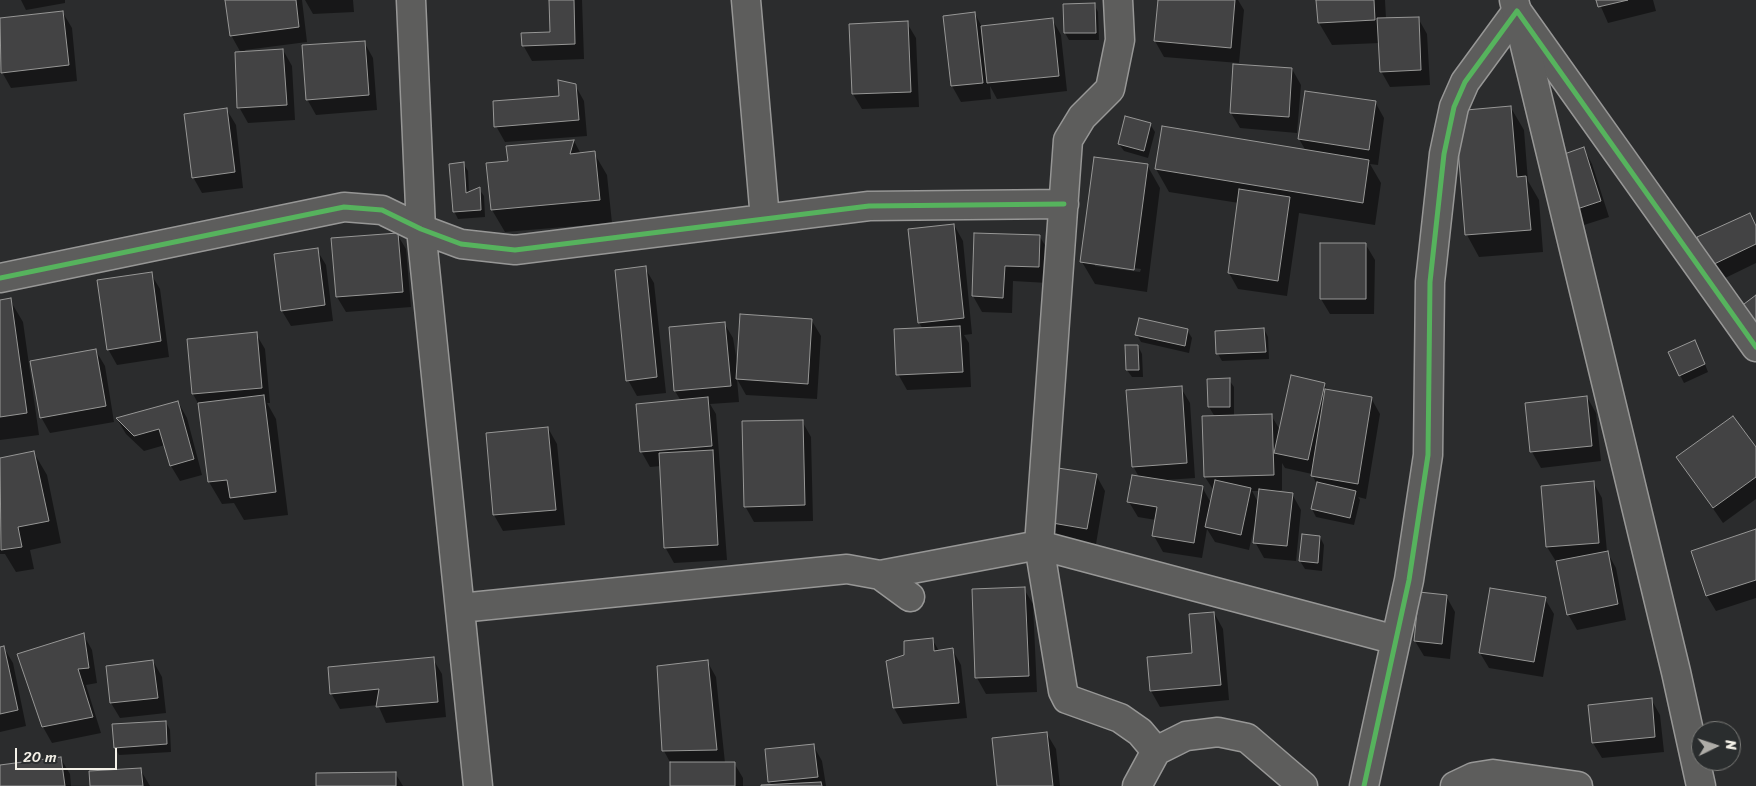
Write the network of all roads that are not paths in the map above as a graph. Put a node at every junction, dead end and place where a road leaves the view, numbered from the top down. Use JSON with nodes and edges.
{"nodes":[{"id":1,"x":411,"y":0,"type":"edge"},
{"id":2,"x":746,"y":0,"type":"edge"},
{"id":3,"x":1118,"y":0,"type":"edge"},
{"id":4,"x":1515,"y":5,"type":"edge"},
{"id":5,"x":1064,"y":204,"type":"junction"},
{"id":6,"x":765,"y":219,"type":"junction"},
{"id":7,"x":422,"y":229,"type":"junction"},
{"id":8,"x":0,"y":278,"type":"edge"},
{"id":9,"x":1756,"y":347,"type":"edge"},
{"id":10,"x":1039,"y":545,"type":"junction"},
{"id":11,"x":880,"y":575,"type":"junction"},
{"id":12,"x":910,"y":598,"type":"dead end"},
{"id":13,"x":460,"y":608,"type":"junction"},
{"id":14,"x":1396,"y":640,"type":"junction"},
{"id":15,"x":1156,"y":751,"type":"junction"},
{"id":16,"x":478,"y":786,"type":"edge"},
{"id":17,"x":1137,"y":786,"type":"edge"},
{"id":18,"x":1304,"y":786,"type":"edge"},
{"id":19,"x":1364,"y":786,"type":"edge"},
{"id":20,"x":1455,"y":786,"type":"edge"},
{"id":21,"x":1578,"y":786,"type":"edge"},
{"id":22,"x":1700,"y":786,"type":"edge"}],
"edges":[{"from":1,"to":7,"type":"street"},
{"from":2,"to":6,"type":"street"},
{"from":3,"to":5,"type":"street"},
{"from":4,"to":9,"type":"street"},
{"from":4,"to":14,"type":"street"},
{"from":4,"to":22,"type":"street"},
{"from":5,"to":6,"type":"street"},
{"from":5,"to":10,"type":"street"},
{"from":6,"to":7,"type":"street"},
{"from":7,"to":8,"type":"street"},
{"from":7,"to":13,"type":"street"},
{"from":10,"to":11,"type":"street"},
{"from":10,"to":14,"type":"street"},
{"from":10,"to":15,"type":"street"},
{"from":11,"to":12,"type":"street"},
{"from":11,"to":13,"type":"street"},
{"from":13,"to":16,"type":"street"},
{"from":14,"to":19,"type":"street"},
{"from":15,"to":17,"type":"street"},
{"from":15,"to":18,"type":"street"},
{"from":20,"to":21,"type":"street"}]}
